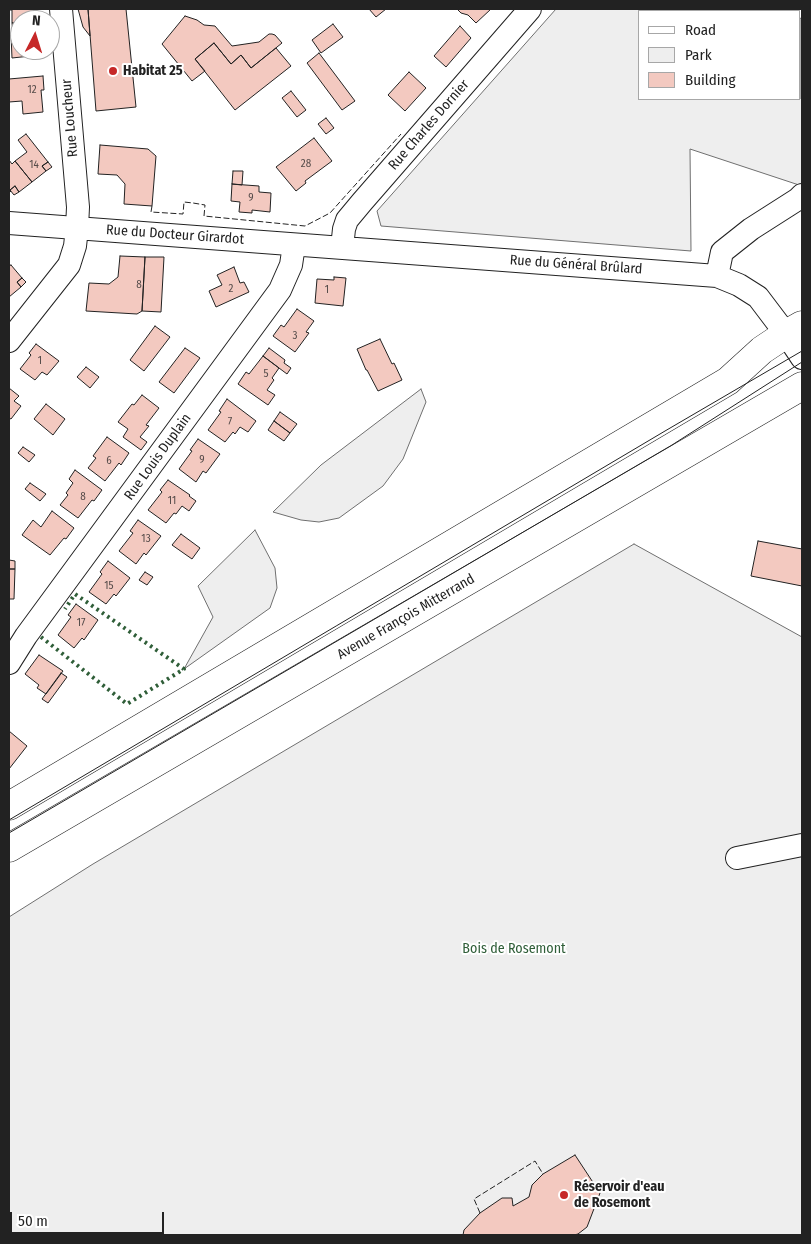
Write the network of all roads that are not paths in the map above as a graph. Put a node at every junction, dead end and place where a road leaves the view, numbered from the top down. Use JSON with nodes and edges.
{"nodes":[{"id":1,"x":61,"y":9,"type":"edge"},
{"id":2,"x":530,"y":9,"type":"edge"},
{"id":3,"x":802,"y":195,"type":"edge"},
{"id":4,"x":9,"y":223,"type":"edge"},
{"id":5,"x":77,"y":228,"type":"junction"},
{"id":6,"x":294,"y":244,"type":"junction"},
{"id":7,"x":342,"y":248,"type":"junction"},
{"id":8,"x":717,"y":276,"type":"junction"},
{"id":9,"x":794,"y":330,"type":"edge"},
{"id":10,"x":9,"y":341,"type":"edge"},
{"id":11,"x":802,"y":358,"type":"edge"},
{"id":12,"x":802,"y":386,"type":"edge"},
{"id":13,"x":9,"y":663,"type":"edge"},
{"id":14,"x":9,"y":806,"type":"edge"},
{"id":15,"x":802,"y":845,"type":"edge"},
{"id":16,"x":9,"y":848,"type":"edge"},
{"id":17,"x":737,"y":858,"type":"dead end"}],
"edges":[{"from":1,"to":5,"type":"street","name":"Rue Loucheur"},
{"from":2,"to":7,"type":"street","name":"Rue Charles Dornier"},
{"from":3,"to":8,"type":"street"},
{"from":4,"to":5,"type":"street","name":"Rue du Docteur Girardot"},
{"from":5,"to":6,"type":"street","name":"Rue du Docteur Girardot"},
{"from":5,"to":10,"type":"street","name":"Rue Loucheur"},
{"from":6,"to":7,"type":"street","name":"Rue du Docteur Girardot"},
{"from":6,"to":13,"type":"street","name":"Rue Louis Duplain"},
{"from":7,"to":8,"type":"street","name":"Rue du Général Brûlard"},
{"from":8,"to":9,"type":"street","name":"Rue du Général Brûlard"},
{"from":9,"to":11,"type":"street","name":"Rue du Général Brûlard"},
{"from":9,"to":14,"type":"main road"},
{"from":12,"to":16,"type":"main road","name":"Avenue François Mitterrand"},
{"from":15,"to":17,"type":"street"}]}
